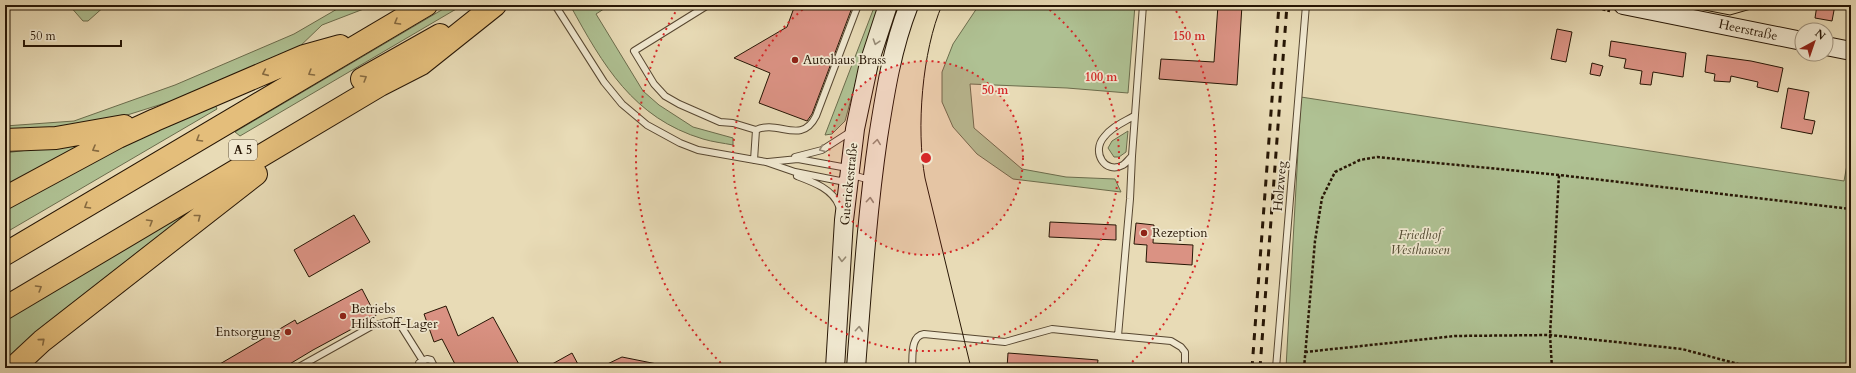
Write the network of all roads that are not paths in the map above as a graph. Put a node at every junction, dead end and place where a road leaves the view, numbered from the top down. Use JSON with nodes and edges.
{"nodes":[{"id":1,"x":426,"y":5,"type":"edge"},
{"id":2,"x":708,"y":5,"type":"edge"},
{"id":3,"x":858,"y":5,"type":"edge"},
{"id":4,"x":888,"y":5,"type":"edge"},
{"id":5,"x":909,"y":5,"type":"edge"},
{"id":6,"x":1142,"y":5,"type":"edge"},
{"id":7,"x":1306,"y":5,"type":"edge"},
{"id":8,"x":1623,"y":5,"type":"edge"},
{"id":9,"x":556,"y":7,"type":"edge"},
{"id":10,"x":489,"y":9,"type":"edge"},
{"id":11,"x":368,"y":38,"type":"junction"},
{"id":12,"x":1794,"y":39,"type":"edge"},
{"id":13,"x":1834,"y":48,"type":"edge"},
{"id":14,"x":1851,"y":51,"type":"edge"},
{"id":15,"x":421,"y":64,"type":"junction"},
{"id":16,"x":1134,"y":116,"type":"junction"},
{"id":17,"x":155,"y":120,"type":"junction"},
{"id":18,"x":854,"y":129,"type":"junction"},
{"id":19,"x":756,"y":130,"type":"junction"},
{"id":20,"x":5,"y":140,"type":"edge"},
{"id":21,"x":1132,"y":156,"type":"junction"},
{"id":22,"x":754,"y":160,"type":"junction"},
{"id":23,"x":766,"y":162,"type":"junction"},
{"id":24,"x":849,"y":174,"type":"junction"},
{"id":25,"x":872,"y":181,"type":"junction"},
{"id":26,"x":5,"y":198,"type":"edge"},
{"id":27,"x":844,"y":220,"type":"junction"},
{"id":28,"x":5,"y":254,"type":"edge"},
{"id":29,"x":5,"y":291,"type":"edge"},
{"id":30,"x":5,"y":308,"type":"edge"},
{"id":31,"x":1118,"y":336,"type":"junction"},
{"id":32,"x":423,"y":361,"type":"junction"},
{"id":33,"x":13,"y":368,"type":"edge"},
{"id":34,"x":297,"y":368,"type":"edge"},
{"id":35,"x":420,"y":368,"type":"edge"},
{"id":36,"x":435,"y":368,"type":"edge"},
{"id":37,"x":836,"y":368,"type":"edge"},
{"id":38,"x":856,"y":368,"type":"edge"},
{"id":39,"x":912,"y":368,"type":"edge"},
{"id":40,"x":1185,"y":368,"type":"edge"},
{"id":41,"x":1276,"y":368,"type":"edge"}],
"edges":[{"from":1,"to":11,"type":"highway","number":"A 5","one_way":true},
{"from":2,"to":19,"type":"lane"},
{"from":3,"to":19,"type":"lane"},
{"from":4,"to":18,"type":"main road","name":"Guerickestraße","one_way":true},
{"from":25,"to":5,"type":"main road","name":"Guerickestraße","one_way":true},
{"from":6,"to":16,"type":"lane"},
{"from":7,"to":41,"type":"lane","name":"Holzweg"},
{"from":8,"to":12,"type":"main road","name":"Heerstraße"},
{"from":9,"to":22,"type":"lane"},
{"from":10,"to":15,"type":"highway"},
{"from":29,"to":10,"type":"highway","number":"A 5","one_way":true},
{"from":11,"to":17,"type":"highway","one_way":true},
{"from":11,"to":28,"type":"highway","number":"A 5","one_way":true},
{"from":13,"to":14,"type":"main road"},
{"from":30,"to":15,"type":"highway","one_way":true},
{"from":33,"to":15,"type":"highway","one_way":true},
{"from":16,"to":21,"type":"lane"},
{"from":16,"to":21,"type":"lane"},
{"from":17,"to":20,"type":"highway"},
{"from":17,"to":26,"type":"highway","one_way":true},
{"from":18,"to":23,"type":"lane","one_way":true},
{"from":18,"to":24,"type":"main road","name":"Guerickestraße"},
{"from":19,"to":22,"type":"lane"},
{"from":21,"to":31,"type":"lane"},
{"from":22,"to":23,"type":"lane"},
{"from":23,"to":24,"type":"lane"},
{"from":23,"to":24,"type":"lane"},
{"from":23,"to":27,"type":"lane"},
{"from":24,"to":25,"type":"lane"},
{"from":24,"to":27,"type":"main road","name":"Guerickestraße"},
{"from":38,"to":25,"type":"main road","name":"Guerickestraße","one_way":true},
{"from":27,"to":37,"type":"main road","name":"Guerickestraße","one_way":true},
{"from":31,"to":39,"type":"lane"},
{"from":31,"to":40,"type":"lane"},
{"from":32,"to":34,"type":"lane"},
{"from":32,"to":35,"type":"lane"},
{"from":32,"to":36,"type":"lane"}]}
